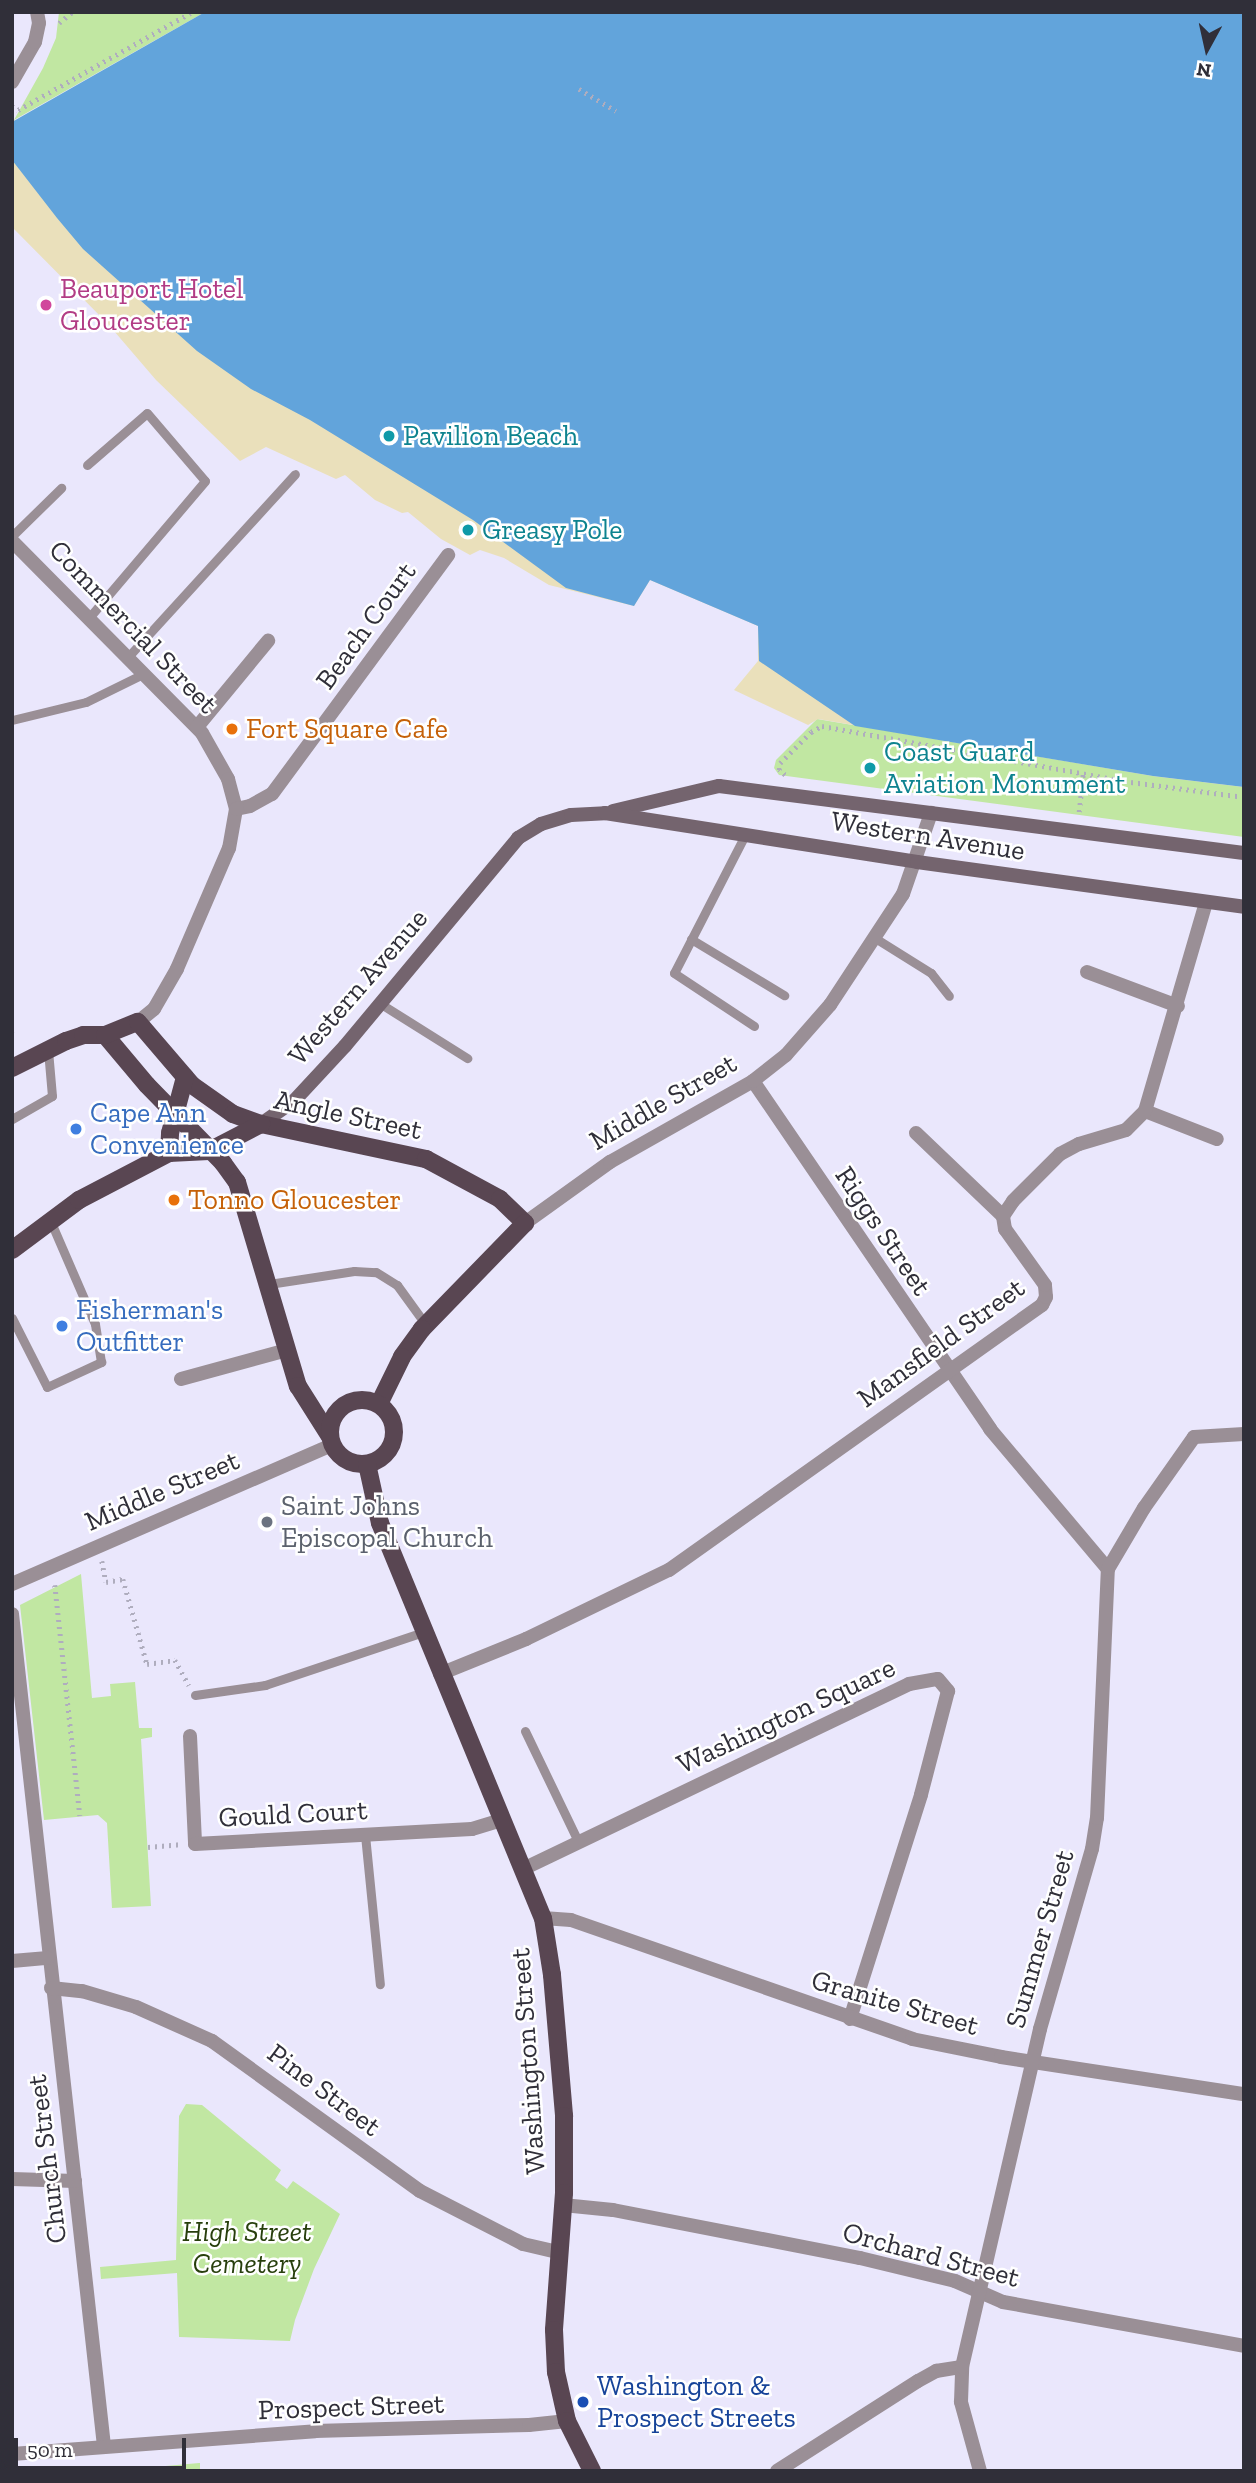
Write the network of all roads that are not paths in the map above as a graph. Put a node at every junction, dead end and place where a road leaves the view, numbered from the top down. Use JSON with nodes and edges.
{"nodes":[{"id":1,"x":37,"y":12,"type":"edge"},
{"id":2,"x":12,"y":82,"type":"edge"},
{"id":3,"x":87,"y":465,"type":"dead end"},
{"id":4,"x":295,"y":474,"type":"dead end"},
{"id":5,"x":61,"y":488,"type":"dead end"},
{"id":6,"x":12,"y":539,"type":"edge"},
{"id":7,"x":448,"y":555,"type":"dead end"},
{"id":8,"x":89,"y":618,"type":"junction"},
{"id":9,"x":268,"y":640,"type":"dead end"},
{"id":10,"x":127,"y":657,"type":"junction"},
{"id":11,"x":142,"y":674,"type":"junction"},
{"id":12,"x":12,"y":720,"type":"edge"},
{"id":13,"x":197,"y":727,"type":"junction"},
{"id":14,"x":236,"y":809,"type":"junction"},
{"id":15,"x":605,"y":813,"type":"junction"},
{"id":16,"x":931,"y":813,"type":"junction"},
{"id":17,"x":745,"y":835,"type":"junction"},
{"id":18,"x":1244,"y":853,"type":"edge"},
{"id":19,"x":917,"y":862,"type":"junction"},
{"id":20,"x":1206,"y":903,"type":"junction"},
{"id":21,"x":1244,"y":907,"type":"edge"},
{"id":22,"x":875,"y":938,"type":"junction"},
{"id":23,"x":691,"y":939,"type":"junction"},
{"id":24,"x":1087,"y":972,"type":"dead end"},
{"id":25,"x":784,"y":995,"type":"dead end"},
{"id":26,"x":948,"y":996,"type":"dead end"},
{"id":27,"x":381,"y":1004,"type":"junction"},
{"id":28,"x":1178,"y":1006,"type":"junction"},
{"id":29,"x":138,"y":1022,"type":"junction"},
{"id":30,"x":754,"y":1026,"type":"dead end"},
{"id":31,"x":105,"y":1035,"type":"junction"},
{"id":32,"x":48,"y":1050,"type":"junction"},
{"id":33,"x":467,"y":1058,"type":"dead end"},
{"id":34,"x":12,"y":1068,"type":"edge"},
{"id":35,"x":185,"y":1077,"type":"junction"},
{"id":36,"x":752,"y":1081,"type":"junction"},
{"id":37,"x":1145,"y":1111,"type":"junction"},
{"id":38,"x":175,"y":1115,"type":"junction"},
{"id":39,"x":12,"y":1119,"type":"edge"},
{"id":40,"x":261,"y":1124,"type":"junction"},
{"id":41,"x":916,"y":1133,"type":"dead end"},
{"id":42,"x":1217,"y":1139,"type":"dead end"},
{"id":43,"x":209,"y":1151,"type":"junction"},
{"id":44,"x":169,"y":1153,"type":"junction"},
{"id":45,"x":1003,"y":1216,"type":"junction"},
{"id":46,"x":50,"y":1220,"type":"junction"},
{"id":47,"x":525,"y":1223,"type":"junction"},
{"id":48,"x":12,"y":1250,"type":"edge"},
{"id":49,"x":269,"y":1284,"type":"junction"},
{"id":50,"x":12,"y":1318,"type":"edge"},
{"id":51,"x":426,"y":1325,"type":"junction"},
{"id":52,"x":287,"y":1350,"type":"junction"},
{"id":53,"x":948,"y":1371,"type":"junction"},
{"id":54,"x":181,"y":1379,"type":"dead end"},
{"id":55,"x":379,"y":1404,"type":"junction"},
{"id":56,"x":1244,"y":1434,"type":"edge"},
{"id":57,"x":330,"y":1440,"type":"junction"},
{"id":58,"x":367,"y":1464,"type":"junction"},
{"id":59,"x":1108,"y":1569,"type":"junction"},
{"id":60,"x":12,"y":1584,"type":"edge"},
{"id":61,"x":12,"y":1614,"type":"edge"},
{"id":62,"x":424,"y":1632,"type":"junction"},
{"id":63,"x":440,"y":1674,"type":"junction"},
{"id":64,"x":195,"y":1695,"type":"road end"},
{"id":65,"x":525,"y":1731,"type":"dead end"},
{"id":66,"x":190,"y":1736,"type":"dead end"},
{"id":67,"x":501,"y":1820,"type":"junction"},
{"id":68,"x":365,"y":1835,"type":"junction"},
{"id":69,"x":578,"y":1841,"type":"junction"},
{"id":70,"x":523,"y":1869,"type":"junction"},
{"id":71,"x":543,"y":1918,"type":"junction"},
{"id":72,"x":48,"y":1958,"type":"junction"},
{"id":73,"x":12,"y":1961,"type":"edge"},
{"id":74,"x":380,"y":1984,"type":"dead end"},
{"id":75,"x":51,"y":1987,"type":"junction"},
{"id":76,"x":850,"y":2020,"type":"junction"},
{"id":77,"x":1032,"y":2061,"type":"junction"},
{"id":78,"x":1244,"y":2094,"type":"edge"},
{"id":79,"x":12,"y":2179,"type":"edge"},
{"id":80,"x":75,"y":2181,"type":"junction"},
{"id":81,"x":563,"y":2205,"type":"junction"},
{"id":82,"x":559,"y":2252,"type":"junction"},
{"id":83,"x":978,"y":2293,"type":"junction"},
{"id":84,"x":1244,"y":2346,"type":"edge"},
{"id":85,"x":962,"y":2367,"type":"junction"},
{"id":86,"x":567,"y":2421,"type":"junction"},
{"id":87,"x":104,"y":2446,"type":"junction"},
{"id":88,"x":12,"y":2454,"type":"edge"},
{"id":89,"x":592,"y":2471,"type":"edge"},
{"id":90,"x":777,"y":2471,"type":"edge"},
{"id":91,"x":980,"y":2471,"type":"edge"}],
"edges":[{"from":1,"to":2,"type":"street"},
{"from":3,"to":8,"type":"lane"},
{"from":4,"to":10,"type":"lane"},
{"from":5,"to":6,"type":"lane"},
{"from":6,"to":8,"type":"street","name":"Commercial Street"},
{"from":7,"to":14,"type":"street","name":"Beach Court"},
{"from":8,"to":10,"type":"street","name":"Commercial Street"},
{"from":9,"to":13,"type":"street"},
{"from":10,"to":11,"type":"street","name":"Commercial Street"},
{"from":11,"to":12,"type":"lane"},
{"from":11,"to":13,"type":"street","name":"Commercial Street"},
{"from":13,"to":14,"type":"street","name":"Commercial Street"},
{"from":14,"to":29,"type":"street","name":"Commercial Street"},
{"from":15,"to":16,"type":"main road","name":"Western Avenue"},
{"from":15,"to":17,"type":"main road","name":"Western Avenue"},
{"from":15,"to":27,"type":"main road","name":"Western Avenue"},
{"from":16,"to":18,"type":"main road","name":"Western Avenue"},
{"from":16,"to":19,"type":"street","name":"Middle Street"},
{"from":17,"to":19,"type":"main road","name":"Western Avenue"},
{"from":17,"to":23,"type":"lane"},
{"from":19,"to":20,"type":"main road","name":"Western Avenue"},
{"from":19,"to":22,"type":"street","name":"Middle Street"},
{"from":20,"to":21,"type":"main road","name":"Western Avenue"},
{"from":20,"to":28,"type":"street"},
{"from":22,"to":26,"type":"lane"},
{"from":22,"to":36,"type":"street","name":"Middle Street"},
{"from":23,"to":25,"type":"lane"},
{"from":23,"to":30,"type":"lane"},
{"from":24,"to":28,"type":"street"},
{"from":27,"to":33,"type":"lane"},
{"from":27,"to":40,"type":"main road","name":"Western Avenue"},
{"from":28,"to":37,"type":"street"},
{"from":29,"to":31,"type":"main road","name":"Commercial Street"},
{"from":29,"to":35,"type":"main road","name":"Angle Street"},
{"from":31,"to":32,"type":"main road","name":"Commercial Street"},
{"from":31,"to":38,"type":"main road"},
{"from":32,"to":34,"type":"main road","name":"Commercial Street"},
{"from":32,"to":39,"type":"lane"},
{"from":35,"to":38,"type":"main road"},
{"from":35,"to":40,"type":"main road","name":"Angle Street"},
{"from":36,"to":47,"type":"street","name":"Middle Street"},
{"from":36,"to":53,"type":"street","name":"Riggs Street"},
{"from":37,"to":42,"type":"street"},
{"from":37,"to":45,"type":"street"},
{"from":38,"to":43,"type":"main road"},
{"from":38,"to":44,"type":"main road"},
{"from":40,"to":43,"type":"main road","name":"Western Avenue"},
{"from":40,"to":47,"type":"main road","name":"Angle Street"},
{"from":41,"to":45,"type":"street"},
{"from":43,"to":44,"type":"main road"},
{"from":43,"to":49,"type":"main road"},
{"from":44,"to":46,"type":"main road"},
{"from":45,"to":53,"type":"street","name":"Mansfield Street"},
{"from":46,"to":48,"type":"main road"},
{"from":46,"to":50,"type":"lane"},
{"from":47,"to":51,"type":"main road","name":"Middle Street"},
{"from":49,"to":51,"type":"lane"},
{"from":49,"to":52,"type":"main road"},
{"from":51,"to":55,"type":"main road","name":"Middle Street"},
{"from":52,"to":54,"type":"street"},
{"from":52,"to":57,"type":"main road"},
{"from":53,"to":59,"type":"street","name":"Riggs Street"},
{"from":53,"to":63,"type":"street","name":"Mansfield Street"},
{"from":55,"to":57,"type":"main road"},
{"from":55,"to":58,"type":"main road"},
{"from":56,"to":59,"type":"street","name":"Summer Street"},
{"from":57,"to":58,"type":"main road"},
{"from":57,"to":60,"type":"street","name":"Middle Street"},
{"from":58,"to":62,"type":"main road","name":"Washington Street"},
{"from":59,"to":77,"type":"street","name":"Summer Street"},
{"from":61,"to":72,"type":"street","name":"Church Street"},
{"from":62,"to":63,"type":"main road","name":"Washington Street"},
{"from":62,"to":64,"type":"lane"},
{"from":63,"to":67,"type":"main road","name":"Washington Street"},
{"from":65,"to":69,"type":"lane"},
{"from":66,"to":68,"type":"street","name":"Gould Court"},
{"from":67,"to":68,"type":"street","name":"Gould Court"},
{"from":67,"to":70,"type":"main road","name":"Washington Street"},
{"from":68,"to":74,"type":"lane"},
{"from":69,"to":70,"type":"street","name":"Washington Square"},
{"from":69,"to":76,"type":"street","name":"Washington Square"},
{"from":70,"to":71,"type":"main road","name":"Washington Street"},
{"from":71,"to":76,"type":"street","name":"Granite Street"},
{"from":71,"to":81,"type":"main road","name":"Washington Street"},
{"from":72,"to":73,"type":"street"},
{"from":72,"to":75,"type":"street","name":"Church Street"},
{"from":75,"to":80,"type":"street","name":"Church Street"},
{"from":75,"to":82,"type":"street","name":"Pine Street"},
{"from":76,"to":77,"type":"street","name":"Granite Street"},
{"from":77,"to":78,"type":"street","name":"Granite Street"},
{"from":77,"to":83,"type":"street","name":"Summer Street"},
{"from":79,"to":80,"type":"street"},
{"from":80,"to":87,"type":"street","name":"Church Street"},
{"from":81,"to":82,"type":"main road","name":"Washington Street"},
{"from":81,"to":83,"type":"street","name":"Orchard Street"},
{"from":82,"to":86,"type":"main road","name":"Washington Street"},
{"from":83,"to":84,"type":"street","name":"Orchard Street"},
{"from":83,"to":85,"type":"street","name":"Summer Street"},
{"from":85,"to":90,"type":"street"},
{"from":85,"to":91,"type":"street","name":"Summer Street"},
{"from":86,"to":87,"type":"street","name":"Prospect Street"},
{"from":86,"to":89,"type":"main road","name":"Washington Street"},
{"from":87,"to":88,"type":"street","name":"Prospect Street"}]}
